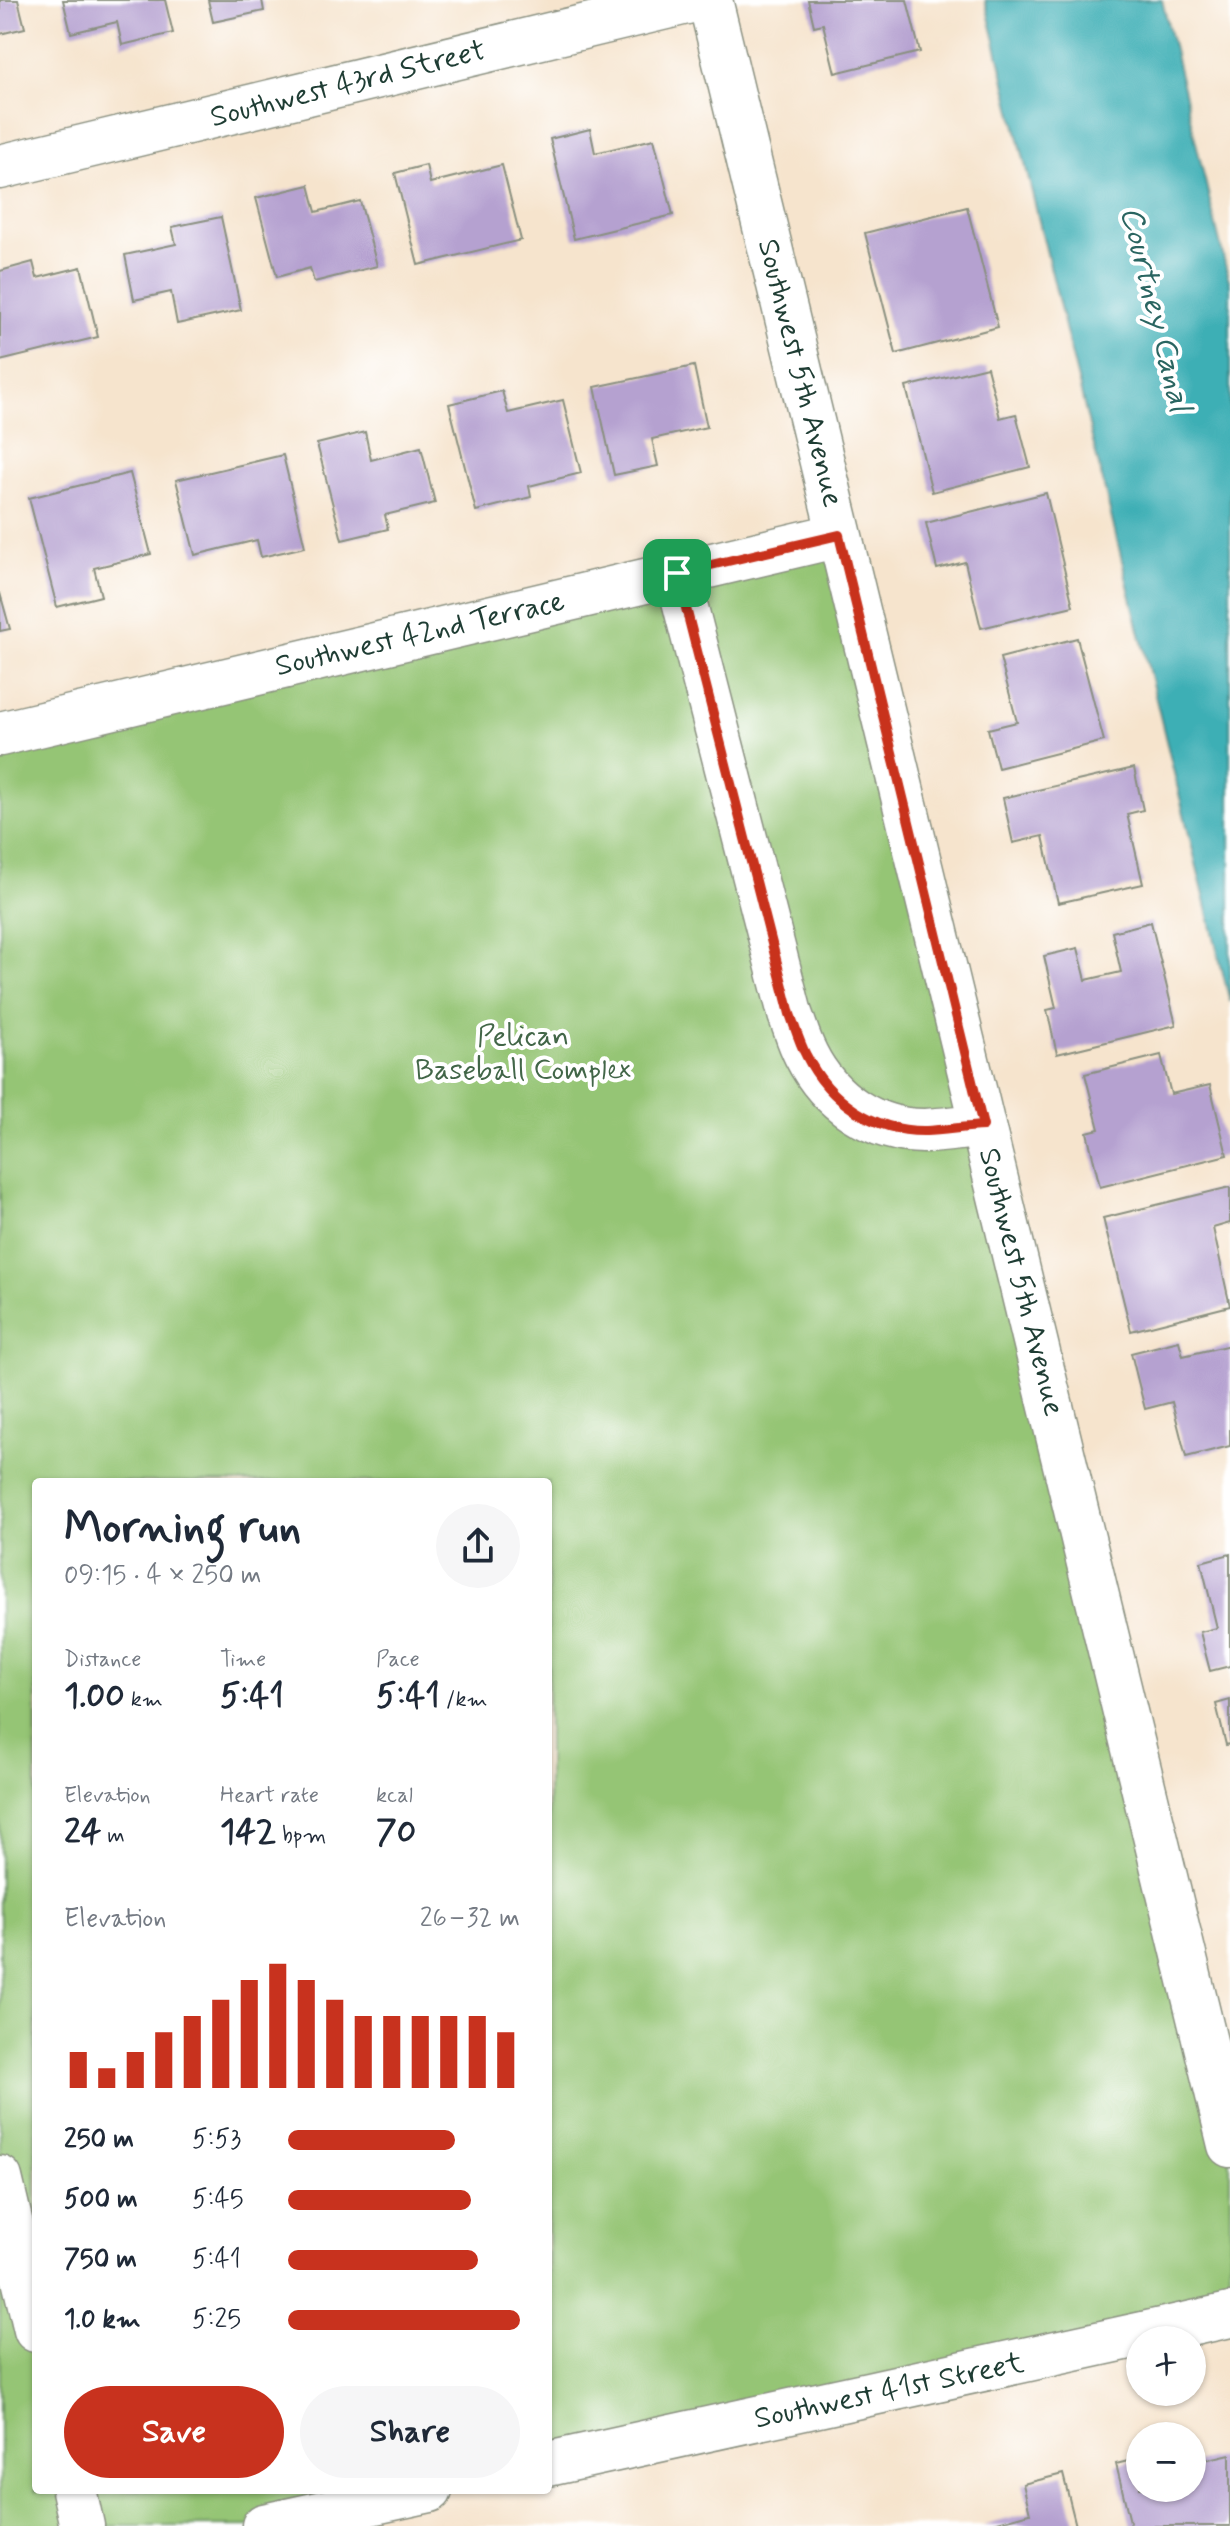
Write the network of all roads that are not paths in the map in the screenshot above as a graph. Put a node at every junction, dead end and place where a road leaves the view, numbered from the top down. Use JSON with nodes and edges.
{"nodes":[{"id":1,"x":695,"y":0,"type":"edge"},
{"id":2,"x":710,"y":0,"type":"edge"},
{"id":3,"x":0,"y":167,"type":"edge"},
{"id":4,"x":839,"y":535,"type":"junction"},
{"id":5,"x":677,"y":573,"type":"junction"},
{"id":6,"x":0,"y":734,"type":"edge"},
{"id":7,"x":983,"y":1126,"type":"junction"},
{"id":8,"x":1230,"y":2145,"type":"edge"},
{"id":9,"x":0,"y":2178,"type":"edge"},
{"id":10,"x":32,"y":2313,"type":"edge"},
{"id":11,"x":1230,"y":2315,"type":"edge"},
{"id":12,"x":552,"y":2463,"type":"edge"},
{"id":13,"x":75,"y":2494,"type":"edge"},
{"id":14,"x":412,"y":2494,"type":"edge"},
{"id":15,"x":82,"y":2526,"type":"edge"},
{"id":16,"x":264,"y":2526,"type":"edge"}],
"edges":[{"from":1,"to":3,"type":"street","name":"Southwest 43rd Street"},
{"from":2,"to":4,"type":"street","name":"Southwest 5th Avenue"},
{"from":4,"to":5,"type":"street","name":"Southwest 42nd Terrace"},
{"from":4,"to":7,"type":"street","name":"Southwest 5th Avenue"},
{"from":5,"to":6,"type":"street","name":"Southwest 42nd Terrace"},
{"from":5,"to":7,"type":"street"},
{"from":7,"to":8,"type":"street","name":"Southwest 5th Avenue"},
{"from":9,"to":10,"type":"street"},
{"from":11,"to":12,"type":"street","name":"Southwest 41st Street"},
{"from":13,"to":15,"type":"street"},
{"from":14,"to":16,"type":"street"}]}
